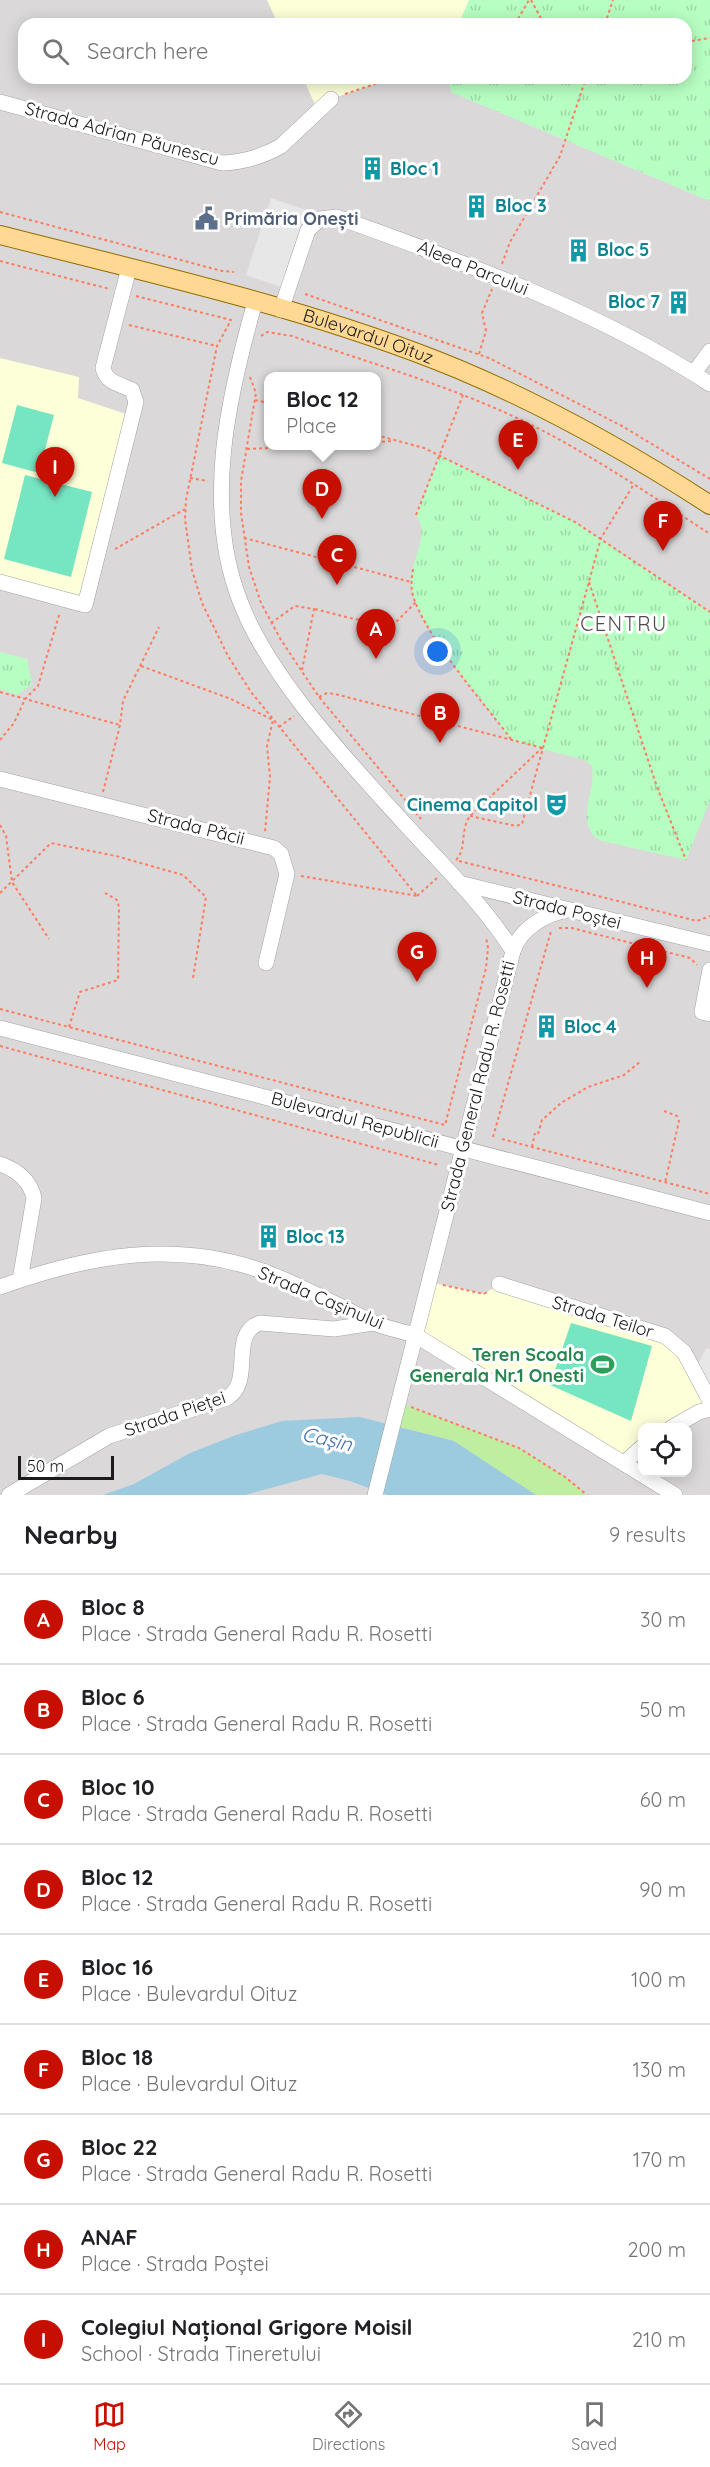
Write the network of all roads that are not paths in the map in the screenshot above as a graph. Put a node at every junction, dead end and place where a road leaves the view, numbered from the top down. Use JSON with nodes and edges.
{"nodes":[{"id":1,"x":331,"y":99,"type":"road end"},
{"id":2,"x":0,"y":102,"type":"edge"},
{"id":3,"x":0,"y":235,"type":"edge"},
{"id":4,"x":129,"y":268,"type":"junction"},
{"id":5,"x":255,"y":302,"type":"junction"},
{"id":6,"x":281,"y":310,"type":"junction"},
{"id":7,"x":710,"y":351,"type":"edge"},
{"id":8,"x":694,"y":373,"type":"junction"},
{"id":9,"x":710,"y":384,"type":"edge"},
{"id":10,"x":710,"y":505,"type":"edge"},
{"id":11,"x":0,"y":582,"type":"edge"},
{"id":12,"x":0,"y":779,"type":"edge"},
{"id":13,"x":459,"y":883,"type":"junction"},
{"id":14,"x":567,"y":910,"type":"junction"},
{"id":15,"x":710,"y":944,"type":"edge"},
{"id":16,"x":513,"y":951,"type":"junction"},
{"id":17,"x":266,"y":963,"type":"dead end"},
{"id":18,"x":704,"y":969,"type":"edge"},
{"id":19,"x":706,"y":1013,"type":"edge"},
{"id":20,"x":0,"y":1028,"type":"edge"},
{"id":21,"x":462,"y":1148,"type":"junction"},
{"id":22,"x":0,"y":1164,"type":"edge"},
{"id":23,"x":710,"y":1213,"type":"edge"},
{"id":24,"x":20,"y":1280,"type":"junction"},
{"id":25,"x":499,"y":1284,"type":"road end"},
{"id":26,"x":0,"y":1287,"type":"edge"},
{"id":27,"x":373,"y":1323,"type":"junction"},
{"id":28,"x":415,"y":1335,"type":"junction"},
{"id":29,"x":710,"y":1401,"type":"edge"},
{"id":30,"x":710,"y":1409,"type":"edge"},
{"id":31,"x":680,"y":1423,"type":"edge"},
{"id":32,"x":638,"y":1451,"type":"edge"},
{"id":33,"x":624,"y":1463,"type":"junction"},
{"id":34,"x":9,"y":1495,"type":"edge"},
{"id":35,"x":375,"y":1495,"type":"edge"},
{"id":36,"x":675,"y":1495,"type":"edge"}],
"edges":[{"from":1,"to":2,"type":"street","name":"Strada Adrian Păunescu"},
{"from":3,"to":4,"type":"main road","name":"Bulevardul Oituz"},
{"from":4,"to":5,"type":"main road","name":"Bulevardul Oituz"},
{"from":4,"to":11,"type":"street"},
{"from":5,"to":6,"type":"main road","name":"Bulevardul Oituz"},
{"from":5,"to":13,"type":"street","name":"Strada General Radu R. Rosetti"},
{"from":6,"to":8,"type":"street","name":"Aleea Parcului"},
{"from":6,"to":10,"type":"main road","name":"Bulevardul Oituz"},
{"from":7,"to":8,"type":"street"},
{"from":8,"to":9,"type":"street","name":"Aleea Parcului"},
{"from":12,"to":17,"type":"street","name":"Strada Păcii"},
{"from":13,"to":14,"type":"street","name":"Strada Poștei"},
{"from":13,"to":16,"type":"street","name":"Strada General Radu R. Rosetti"},
{"from":14,"to":15,"type":"street","name":"Strada Poștei"},
{"from":14,"to":16,"type":"street","name":"Strada Poștei"},
{"from":16,"to":21,"type":"street","name":"Strada General Radu R. Rosetti"},
{"from":18,"to":19,"type":"street"},
{"from":20,"to":21,"type":"street","name":"Bulevardul Republicii"},
{"from":21,"to":23,"type":"street","name":"Bulevardul Republicii"},
{"from":21,"to":28,"type":"street","name":"Strada General Radu R. Rosetti"},
{"from":22,"to":24,"type":"street"},
{"from":24,"to":26,"type":"street","name":"Strada Cașinului"},
{"from":24,"to":27,"type":"street","name":"Strada Cașinului"},
{"from":25,"to":29,"type":"street","name":"Strada Teilor"},
{"from":27,"to":28,"type":"street","name":"Strada Cașinului"},
{"from":27,"to":34,"type":"street","name":"Strada Pieței"},
{"from":28,"to":33,"type":"street","name":"Strada Cașinului"},
{"from":28,"to":35,"type":"street","name":"Strada General Radu R. Rosetti"},
{"from":30,"to":31,"type":"street"},
{"from":32,"to":33,"type":"street"},
{"from":33,"to":36,"type":"street","name":"Strada Cașinului"}]}
